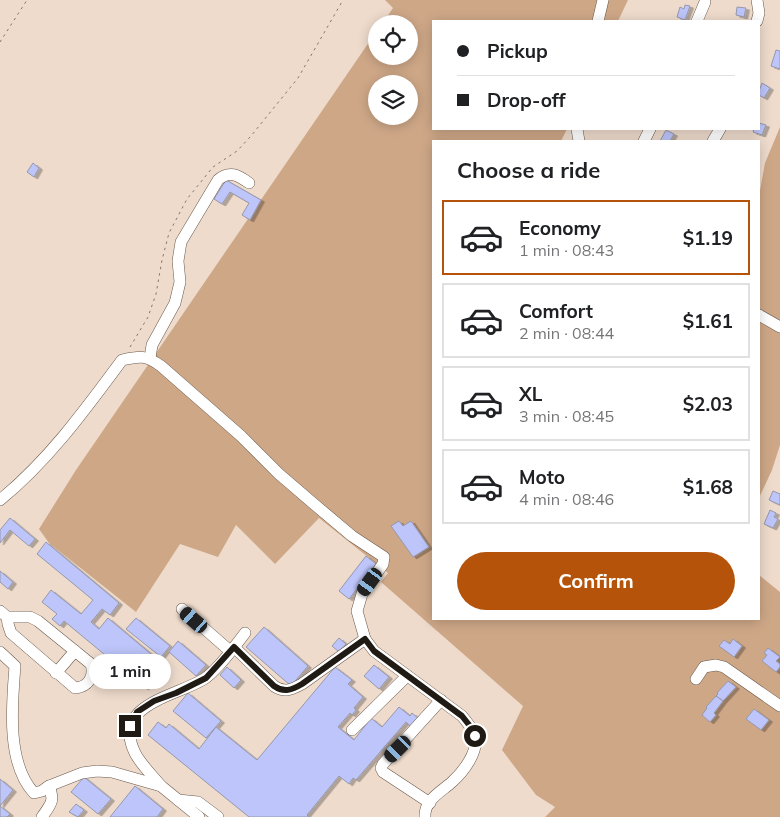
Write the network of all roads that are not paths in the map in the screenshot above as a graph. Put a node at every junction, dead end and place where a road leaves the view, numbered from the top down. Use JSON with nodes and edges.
{"nodes":[{"id":1,"x":603,"y":0,"type":"edge"},
{"id":2,"x":759,"y":0,"type":"edge"},
{"id":3,"x":705,"y":1,"type":"edge"},
{"id":4,"x":758,"y":17,"type":"edge"},
{"id":5,"x":598,"y":20,"type":"edge"},
{"id":6,"x":697,"y":20,"type":"edge"},
{"id":7,"x":249,"y":183,"type":"dead end"},
{"id":8,"x":760,"y":316,"type":"edge"},
{"id":9,"x":780,"y":327,"type":"edge"},
{"id":10,"x":150,"y":358,"type":"junction"},
{"id":11,"x":0,"y":500,"type":"edge"},
{"id":12,"x":182,"y":609,"type":"dead end"},
{"id":13,"x":4,"y":614,"type":"edge"},
{"id":14,"x":245,"y":633,"type":"dead end"},
{"id":15,"x":365,"y":639,"type":"junction"},
{"id":16,"x":232,"y":649,"type":"junction"},
{"id":17,"x":75,"y":651,"type":"junction"},
{"id":18,"x":0,"y":652,"type":"edge"},
{"id":19,"x":56,"y":673,"type":"junction"},
{"id":20,"x":407,"y":676,"type":"junction"},
{"id":21,"x":696,"y":679,"type":"dead end"},
{"id":22,"x":441,"y":700,"type":"junction"},
{"id":23,"x":780,"y":706,"type":"edge"},
{"id":24,"x":352,"y":730,"type":"dead end"},
{"id":25,"x":49,"y":786,"type":"junction"},
{"id":26,"x":161,"y":786,"type":"junction"},
{"id":27,"x":177,"y":800,"type":"junction"},
{"id":28,"x":430,"y":803,"type":"junction"},
{"id":29,"x":42,"y":817,"type":"edge"},
{"id":30,"x":198,"y":817,"type":"edge"},
{"id":31,"x":218,"y":817,"type":"edge"},
{"id":32,"x":425,"y":817,"type":"edge"}],
"edges":[{"from":1,"to":5,"type":"street"},
{"from":2,"to":4,"type":"street"},
{"from":3,"to":6,"type":"street"},
{"from":7,"to":10,"type":"street"},
{"from":8,"to":9,"type":"street"},
{"from":10,"to":11,"type":"street"},
{"from":10,"to":15,"type":"street"},
{"from":12,"to":16,"type":"street"},
{"from":13,"to":17,"type":"street"},
{"from":13,"to":19,"type":"street"},
{"from":14,"to":16,"type":"street"},
{"from":15,"to":16,"type":"street"},
{"from":15,"to":20,"type":"street"},
{"from":16,"to":26,"type":"street"},
{"from":17,"to":19,"type":"street"},
{"from":17,"to":19,"type":"street"},
{"from":18,"to":25,"type":"street"},
{"from":20,"to":22,"type":"street"},
{"from":20,"to":24,"type":"street"},
{"from":21,"to":23,"type":"street"},
{"from":22,"to":28,"type":"street"},
{"from":22,"to":28,"type":"street"},
{"from":25,"to":26,"type":"street"},
{"from":25,"to":29,"type":"street"},
{"from":26,"to":27,"type":"street"},
{"from":27,"to":30,"type":"street"},
{"from":27,"to":31,"type":"street"},
{"from":28,"to":32,"type":"street"}]}
